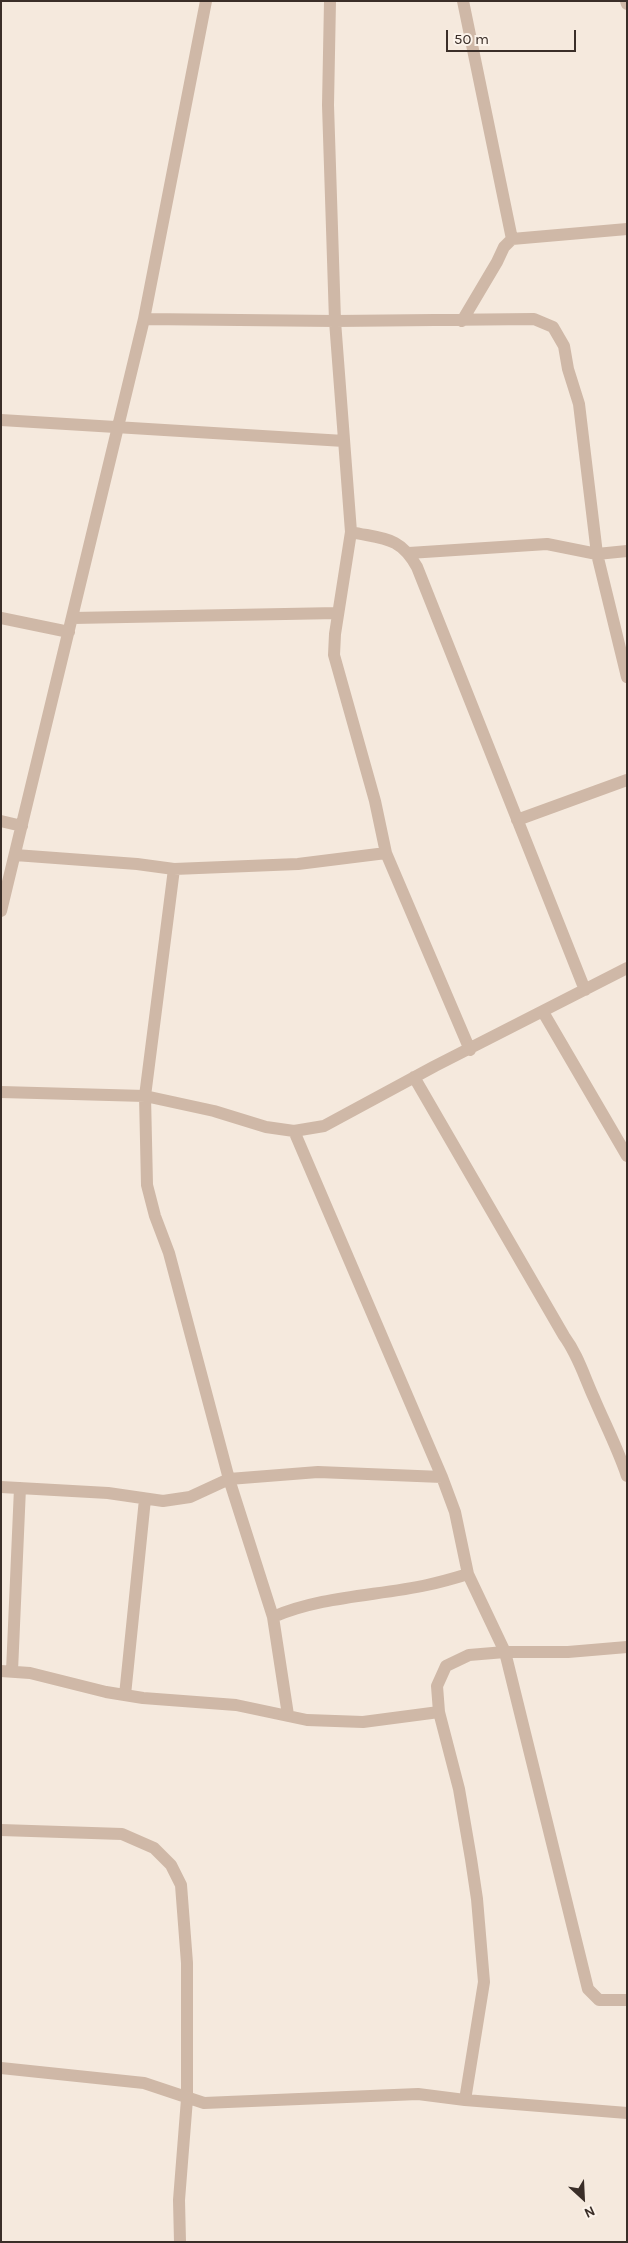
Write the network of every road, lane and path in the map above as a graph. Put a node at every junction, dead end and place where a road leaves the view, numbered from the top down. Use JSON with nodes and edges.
{"nodes":[{"id":1,"x":206,"y":1,"type":"edge"},
{"id":2,"x":330,"y":1,"type":"edge"},
{"id":3,"x":463,"y":1,"type":"edge"},
{"id":4,"x":627,"y":229,"type":"edge"},
{"id":5,"x":512,"y":240,"type":"junction"},
{"id":6,"x":144,"y":319,"type":"junction"},
{"id":7,"x":462,"y":320,"type":"junction"},
{"id":8,"x":335,"y":321,"type":"junction"},
{"id":9,"x":1,"y":420,"type":"edge"},
{"id":10,"x":118,"y":428,"type":"junction"},
{"id":11,"x":344,"y":441,"type":"junction"},
{"id":12,"x":351,"y":532,"type":"junction"},
{"id":13,"x":627,"y":551,"type":"edge"},
{"id":14,"x":409,"y":553,"type":"junction"},
{"id":15,"x":597,"y":554,"type":"junction"},
{"id":16,"x":338,"y":613,"type":"junction"},
{"id":17,"x":1,"y":618,"type":"edge"},
{"id":18,"x":73,"y":618,"type":"junction"},
{"id":19,"x":69,"y":632,"type":"junction"},
{"id":20,"x":627,"y":677,"type":"edge"},
{"id":21,"x":627,"y":780,"type":"edge"},
{"id":22,"x":517,"y":820,"type":"junction"},
{"id":23,"x":1,"y":821,"type":"edge"},
{"id":24,"x":22,"y":826,"type":"junction"},
{"id":25,"x":386,"y":853,"type":"junction"},
{"id":26,"x":15,"y":855,"type":"junction"},
{"id":27,"x":174,"y":869,"type":"junction"},
{"id":28,"x":1,"y":911,"type":"edge"},
{"id":29,"x":627,"y":968,"type":"edge"},
{"id":30,"x":585,"y":990,"type":"junction"},
{"id":31,"x":543,"y":1012,"type":"junction"},
{"id":32,"x":470,"y":1050,"type":"junction"},
{"id":33,"x":414,"y":1077,"type":"junction"},
{"id":34,"x":1,"y":1092,"type":"edge"},
{"id":35,"x":145,"y":1096,"type":"junction"},
{"id":36,"x":294,"y":1131,"type":"junction"},
{"id":37,"x":627,"y":1156,"type":"edge"},
{"id":38,"x":627,"y":1476,"type":"edge"},
{"id":39,"x":442,"y":1477,"type":"junction"},
{"id":40,"x":229,"y":1479,"type":"junction"},
{"id":41,"x":1,"y":1486,"type":"edge"},
{"id":42,"x":20,"y":1488,"type":"junction"},
{"id":43,"x":145,"y":1499,"type":"junction"},
{"id":44,"x":468,"y":1574,"type":"junction"},
{"id":45,"x":273,"y":1617,"type":"junction"},
{"id":46,"x":627,"y":1647,"type":"edge"},
{"id":47,"x":505,"y":1652,"type":"junction"},
{"id":48,"x":6,"y":1671,"type":"edge"},
{"id":49,"x":125,"y":1695,"type":"junction"},
{"id":50,"x":440,"y":1712,"type":"junction"},
{"id":51,"x":288,"y":1715,"type":"junction"},
{"id":52,"x":1,"y":1830,"type":"edge"},
{"id":53,"x":627,"y":2000,"type":"edge"},
{"id":54,"x":1,"y":2068,"type":"edge"},
{"id":55,"x":187,"y":2098,"type":"junction"},
{"id":56,"x":465,"y":2100,"type":"junction"},
{"id":57,"x":627,"y":2113,"type":"edge"},
{"id":58,"x":180,"y":2242,"type":"edge"}],
"edges":[{"from":1,"to":6,"type":"street"},
{"from":2,"to":8,"type":"street"},
{"from":3,"to":5,"type":"street"},
{"from":4,"to":5,"type":"street"},
{"from":5,"to":7,"type":"street"},
{"from":6,"to":8,"type":"street"},
{"from":6,"to":10,"type":"street"},
{"from":7,"to":8,"type":"street"},
{"from":7,"to":15,"type":"street"},
{"from":8,"to":11,"type":"street"},
{"from":9,"to":10,"type":"street"},
{"from":10,"to":11,"type":"street"},
{"from":10,"to":18,"type":"street"},
{"from":11,"to":12,"type":"street"},
{"from":12,"to":14,"type":"street"},
{"from":12,"to":16,"type":"street"},
{"from":13,"to":15,"type":"street"},
{"from":14,"to":15,"type":"street"},
{"from":14,"to":22,"type":"street"},
{"from":15,"to":20,"type":"street"},
{"from":16,"to":18,"type":"street"},
{"from":16,"to":25,"type":"street"},
{"from":17,"to":19,"type":"street"},
{"from":18,"to":19,"type":"street"},
{"from":19,"to":24,"type":"street"},
{"from":21,"to":22,"type":"street"},
{"from":22,"to":30,"type":"street"},
{"from":23,"to":24,"type":"street"},
{"from":24,"to":26,"type":"street"},
{"from":25,"to":27,"type":"street"},
{"from":25,"to":32,"type":"street"},
{"from":26,"to":27,"type":"street"},
{"from":26,"to":28,"type":"street"},
{"from":27,"to":35,"type":"street"},
{"from":29,"to":30,"type":"street"},
{"from":30,"to":31,"type":"street"},
{"from":31,"to":32,"type":"street"},
{"from":31,"to":37,"type":"street"},
{"from":32,"to":33,"type":"street"},
{"from":33,"to":36,"type":"street"},
{"from":33,"to":38,"type":"street"},
{"from":34,"to":35,"type":"street"},
{"from":35,"to":36,"type":"street"},
{"from":35,"to":40,"type":"street"},
{"from":36,"to":39,"type":"street"},
{"from":39,"to":40,"type":"street"},
{"from":39,"to":44,"type":"street"},
{"from":40,"to":43,"type":"street"},
{"from":40,"to":45,"type":"street"},
{"from":41,"to":42,"type":"street"},
{"from":42,"to":43,"type":"street"},
{"from":42,"to":48,"type":"street"},
{"from":43,"to":49,"type":"street"},
{"from":44,"to":45,"type":"street"},
{"from":44,"to":47,"type":"street"},
{"from":45,"to":51,"type":"street"},
{"from":46,"to":47,"type":"street"},
{"from":47,"to":50,"type":"street"},
{"from":47,"to":53,"type":"street"},
{"from":48,"to":49,"type":"street"},
{"from":49,"to":51,"type":"street"},
{"from":50,"to":51,"type":"street"},
{"from":50,"to":56,"type":"street"},
{"from":52,"to":55,"type":"street"},
{"from":54,"to":55,"type":"street"},
{"from":55,"to":56,"type":"street"},
{"from":55,"to":58,"type":"street"},
{"from":56,"to":57,"type":"street"}]}
